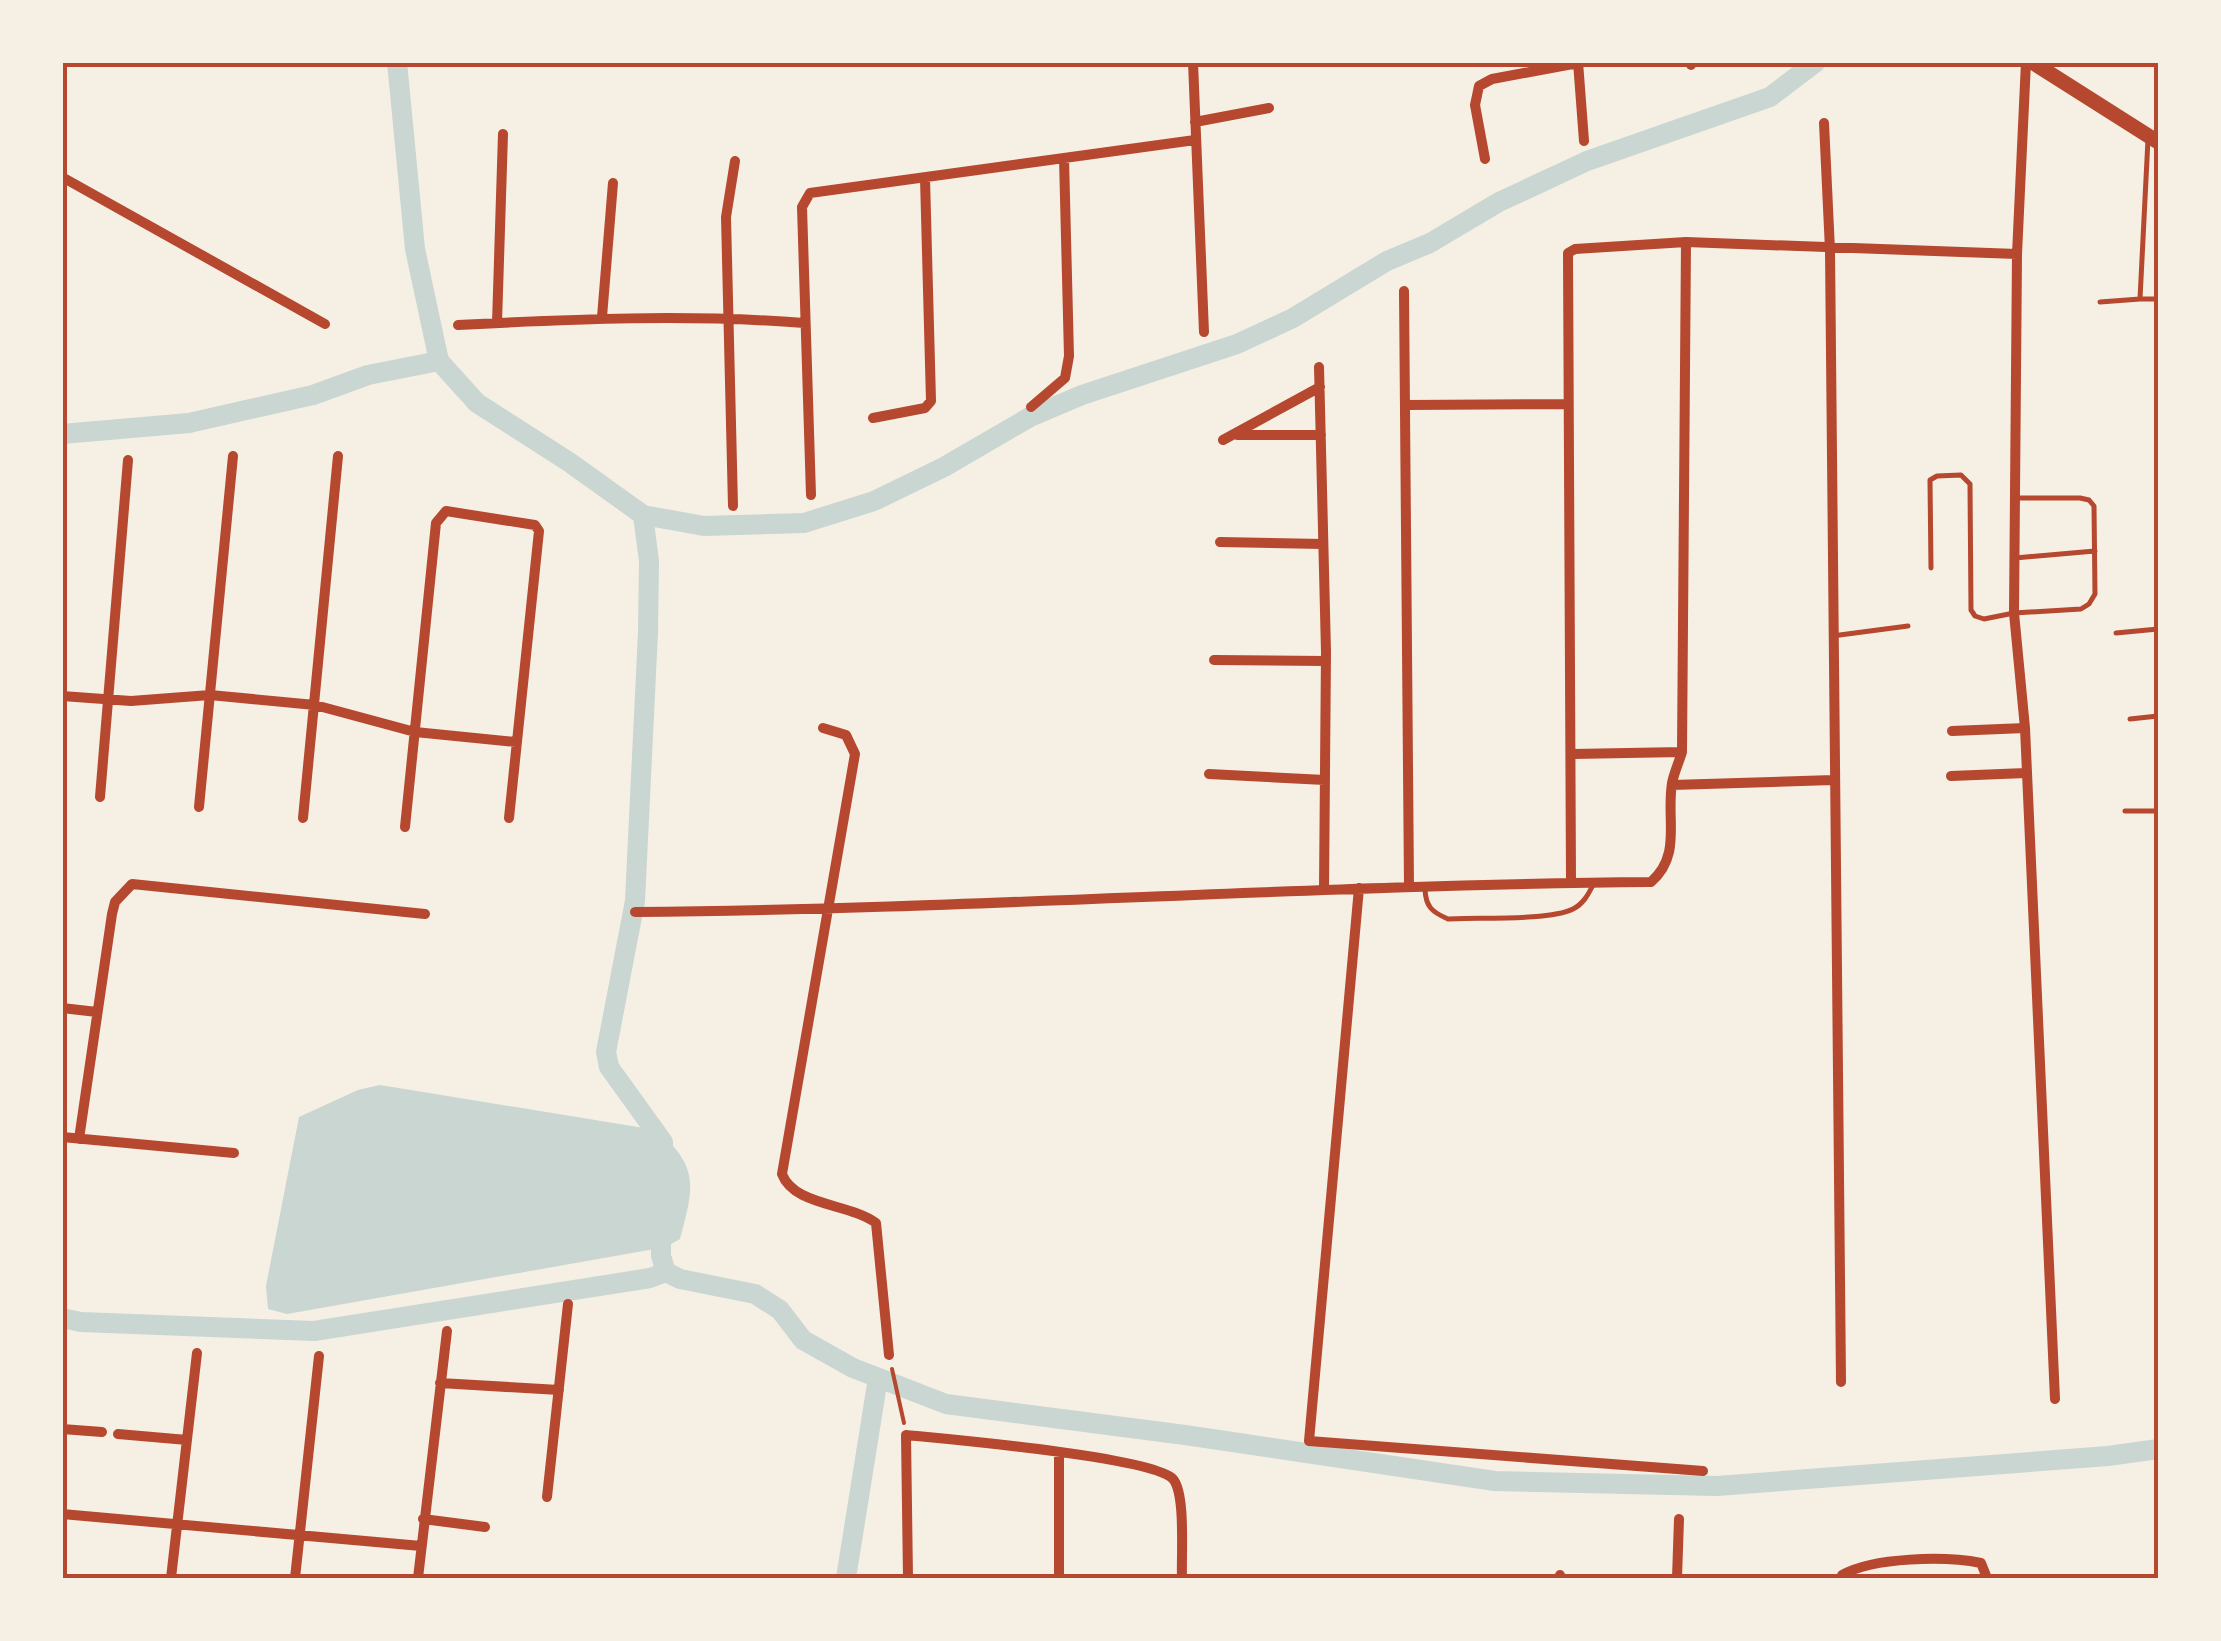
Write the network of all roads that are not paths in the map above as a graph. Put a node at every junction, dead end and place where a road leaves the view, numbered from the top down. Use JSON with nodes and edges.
{"nodes":[{"id":1,"x":1193,"y":62,"type":"edge"},
{"id":2,"x":2029,"y":62,"type":"edge"},
{"id":3,"x":1578,"y":63,"type":"edge"},
{"id":4,"x":1269,"y":108,"type":"dead end"},
{"id":5,"x":1195,"y":122,"type":"junction"},
{"id":6,"x":1824,"y":123,"type":"dead end"},
{"id":7,"x":503,"y":134,"type":"dead end"},
{"id":8,"x":2153,"y":139,"type":"edge"},
{"id":9,"x":1194,"y":140,"type":"junction"},
{"id":10,"x":1584,"y":141,"type":"dead end"},
{"id":11,"x":1064,"y":158,"type":"junction"},
{"id":12,"x":1485,"y":159,"type":"dead end"},
{"id":13,"x":735,"y":161,"type":"dead end"},
{"id":14,"x":62,"y":177,"type":"edge"},
{"id":15,"x":926,"y":178,"type":"junction"},
{"id":16,"x":613,"y":183,"type":"dead end"},
{"id":17,"x":1686,"y":242,"type":"junction"},
{"id":18,"x":1830,"y":250,"type":"junction"},
{"id":19,"x":2018,"y":254,"type":"junction"},
{"id":20,"x":1404,"y":290,"type":"dead end"},
{"id":21,"x":2158,"y":299,"type":"edge"},
{"id":22,"x":2140,"y":300,"type":"junction"},
{"id":23,"x":2100,"y":302,"type":"dead end"},
{"id":24,"x":602,"y":317,"type":"junction"},
{"id":25,"x":730,"y":318,"type":"junction"},
{"id":26,"x":497,"y":323,"type":"junction"},
{"id":27,"x":804,"y":323,"type":"junction"},
{"id":28,"x":325,"y":324,"type":"dead end"},
{"id":29,"x":458,"y":325,"type":"dead end"},
{"id":30,"x":1204,"y":332,"type":"dead end"},
{"id":31,"x":1320,"y":367,"type":"dead end"},
{"id":32,"x":1320,"y":387,"type":"junction"},
{"id":33,"x":1568,"y":404,"type":"junction"},
{"id":34,"x":1407,"y":405,"type":"junction"},
{"id":35,"x":1031,"y":407,"type":"dead end"},
{"id":36,"x":874,"y":418,"type":"dead end"},
{"id":37,"x":1321,"y":435,"type":"junction"},
{"id":38,"x":233,"y":456,"type":"dead end"},
{"id":39,"x":338,"y":456,"type":"dead end"},
{"id":40,"x":128,"y":460,"type":"dead end"},
{"id":41,"x":811,"y":494,"type":"dead end"},
{"id":42,"x":2015,"y":498,"type":"junction"},
{"id":43,"x":733,"y":506,"type":"dead end"},
{"id":44,"x":1220,"y":542,"type":"dead end"},
{"id":45,"x":1323,"y":544,"type":"junction"},
{"id":46,"x":2095,"y":551,"type":"junction"},
{"id":47,"x":2015,"y":558,"type":"junction"},
{"id":48,"x":1930,"y":568,"type":"dead end"},
{"id":49,"x":2014,"y":613,"type":"junction"},
{"id":50,"x":1908,"y":626,"type":"dead end"},
{"id":51,"x":2158,"y":629,"type":"edge"},
{"id":52,"x":2116,"y":633,"type":"dead end"},
{"id":53,"x":1832,"y":636,"type":"junction"},
{"id":54,"x":1214,"y":660,"type":"dead end"},
{"id":55,"x":1326,"y":660,"type":"junction"},
{"id":56,"x":62,"y":696,"type":"edge"},
{"id":57,"x":210,"y":696,"type":"junction"},
{"id":58,"x":108,"y":701,"type":"junction"},
{"id":59,"x":315,"y":705,"type":"junction"},
{"id":60,"x":2158,"y":716,"type":"edge"},
{"id":61,"x":2130,"y":718,"type":"dead end"},
{"id":62,"x":823,"y":728,"type":"dead end"},
{"id":63,"x":2025,"y":728,"type":"junction"},
{"id":64,"x":415,"y":732,"type":"junction"},
{"id":65,"x":1952,"y":732,"type":"dead end"},
{"id":66,"x":516,"y":742,"type":"junction"},
{"id":67,"x":1682,"y":752,"type":"junction"},
{"id":68,"x":1573,"y":754,"type":"junction"},
{"id":69,"x":2026,"y":773,"type":"junction"},
{"id":70,"x":1209,"y":774,"type":"dead end"},
{"id":71,"x":1951,"y":776,"type":"dead end"},
{"id":72,"x":1324,"y":780,"type":"junction"},
{"id":73,"x":1832,"y":780,"type":"junction"},
{"id":74,"x":1672,"y":785,"type":"junction"},
{"id":75,"x":100,"y":798,"type":"dead end"},
{"id":76,"x":199,"y":807,"type":"dead end"},
{"id":77,"x":2124,"y":811,"type":"dead end"},
{"id":78,"x":2158,"y":811,"type":"edge"},
{"id":79,"x":303,"y":818,"type":"dead end"},
{"id":80,"x":508,"y":818,"type":"dead end"},
{"id":81,"x":405,"y":827,"type":"dead end"},
{"id":82,"x":1571,"y":883,"type":"junction"},
{"id":83,"x":1594,"y":883,"type":"junction"},
{"id":84,"x":1424,"y":886,"type":"junction"},
{"id":85,"x":1410,"y":887,"type":"junction"},
{"id":86,"x":1359,"y":888,"type":"junction"},
{"id":87,"x":1324,"y":889,"type":"junction"},
{"id":88,"x":830,"y":910,"type":"junction"},
{"id":89,"x":636,"y":912,"type":"dead end"},
{"id":90,"x":425,"y":914,"type":"dead end"},
{"id":91,"x":62,"y":1008,"type":"edge"},
{"id":92,"x":97,"y":1012,"type":"junction"},
{"id":93,"x":62,"y":1137,"type":"edge"},
{"id":94,"x":78,"y":1138,"type":"junction"},
{"id":95,"x":234,"y":1154,"type":"dead end"},
{"id":96,"x":568,"y":1304,"type":"dead end"},
{"id":97,"x":447,"y":1331,"type":"dead end"},
{"id":98,"x":197,"y":1354,"type":"dead end"},
{"id":99,"x":889,"y":1355,"type":"road end"},
{"id":100,"x":318,"y":1356,"type":"dead end"},
{"id":101,"x":1841,"y":1382,"type":"dead end"},
{"id":102,"x":440,"y":1383,"type":"junction"},
{"id":103,"x":559,"y":1390,"type":"junction"},
{"id":104,"x":2055,"y":1399,"type":"dead end"},
{"id":105,"x":62,"y":1429,"type":"edge"},
{"id":106,"x":102,"y":1432,"type":"dead end"},
{"id":107,"x":118,"y":1434,"type":"dead end"},
{"id":108,"x":187,"y":1440,"type":"junction"},
{"id":109,"x":1059,"y":1452,"type":"junction"},
{"id":110,"x":1703,"y":1471,"type":"dead end"},
{"id":111,"x":547,"y":1497,"type":"dead end"},
{"id":112,"x":62,"y":1514,"type":"edge"},
{"id":113,"x":1679,"y":1518,"type":"dead end"},
{"id":114,"x":423,"y":1519,"type":"junction"},
{"id":115,"x":177,"y":1522,"type":"junction"},
{"id":116,"x":485,"y":1527,"type":"dead end"},
{"id":117,"x":300,"y":1534,"type":"junction"},
{"id":118,"x":421,"y":1546,"type":"junction"},
{"id":119,"x":1842,"y":1576,"type":"edge"},
{"id":120,"x":170,"y":1578,"type":"edge"},
{"id":121,"x":294,"y":1578,"type":"edge"},
{"id":122,"x":418,"y":1578,"type":"edge"},
{"id":123,"x":908,"y":1578,"type":"edge"},
{"id":124,"x":1060,"y":1578,"type":"edge"},
{"id":125,"x":1182,"y":1578,"type":"edge"},
{"id":126,"x":1677,"y":1578,"type":"edge"},
{"id":127,"x":1987,"y":1578,"type":"edge"}],
"edges":[{"from":1,"to":5,"type":"street"},
{"from":2,"to":8,"type":"main road"},
{"from":2,"to":19,"type":"street"},
{"from":3,"to":10,"type":"street"},
{"from":3,"to":12,"type":"street"},
{"from":4,"to":5,"type":"street"},
{"from":5,"to":9,"type":"street"},
{"from":6,"to":18,"type":"street"},
{"from":7,"to":26,"type":"street"},
{"from":8,"to":22,"type":"lane"},
{"from":9,"to":11,"type":"street"},
{"from":9,"to":30,"type":"street"},
{"from":11,"to":15,"type":"street"},
{"from":11,"to":35,"type":"street"},
{"from":13,"to":25,"type":"street"},
{"from":14,"to":28,"type":"street"},
{"from":15,"to":27,"type":"street"},
{"from":15,"to":36,"type":"street"},
{"from":16,"to":24,"type":"street"},
{"from":17,"to":18,"type":"street"},
{"from":17,"to":33,"type":"street"},
{"from":17,"to":67,"type":"street"},
{"from":18,"to":19,"type":"street"},
{"from":18,"to":53,"type":"street"},
{"from":19,"to":42,"type":"street"},
{"from":20,"to":34,"type":"street"},
{"from":21,"to":22,"type":"lane"},
{"from":22,"to":23,"type":"lane"},
{"from":24,"to":25,"type":"street"},
{"from":24,"to":26,"type":"street"},
{"from":25,"to":27,"type":"street"},
{"from":25,"to":43,"type":"street"},
{"from":26,"to":29,"type":"street"},
{"from":27,"to":41,"type":"street"},
{"from":31,"to":32,"type":"street"},
{"from":32,"to":37,"type":"street"},
{"from":32,"to":37,"type":"street"},
{"from":33,"to":34,"type":"street"},
{"from":33,"to":68,"type":"street"},
{"from":34,"to":85,"type":"street"},
{"from":37,"to":45,"type":"street"},
{"from":38,"to":57,"type":"street"},
{"from":39,"to":59,"type":"street"},
{"from":40,"to":58,"type":"street"},
{"from":42,"to":46,"type":"lane"},
{"from":42,"to":47,"type":"street"},
{"from":44,"to":45,"type":"street"},
{"from":45,"to":55,"type":"street"},
{"from":46,"to":47,"type":"lane"},
{"from":46,"to":49,"type":"lane"},
{"from":47,"to":49,"type":"street"},
{"from":48,"to":49,"type":"lane"},
{"from":49,"to":63,"type":"street"},
{"from":50,"to":53,"type":"lane"},
{"from":51,"to":52,"type":"lane"},
{"from":53,"to":73,"type":"street"},
{"from":54,"to":55,"type":"street"},
{"from":55,"to":72,"type":"street"},
{"from":56,"to":58,"type":"street"},
{"from":57,"to":58,"type":"street"},
{"from":57,"to":59,"type":"street"},
{"from":57,"to":76,"type":"street"},
{"from":58,"to":75,"type":"street"},
{"from":59,"to":64,"type":"street"},
{"from":59,"to":79,"type":"street"},
{"from":60,"to":61,"type":"lane"},
{"from":62,"to":88,"type":"street"},
{"from":63,"to":65,"type":"street"},
{"from":63,"to":69,"type":"street"},
{"from":64,"to":66,"type":"street"},
{"from":64,"to":66,"type":"street"},
{"from":64,"to":81,"type":"street"},
{"from":66,"to":80,"type":"street"},
{"from":67,"to":68,"type":"street"},
{"from":67,"to":74,"type":"street"},
{"from":68,"to":82,"type":"street"},
{"from":69,"to":71,"type":"street"},
{"from":69,"to":104,"type":"street"},
{"from":70,"to":72,"type":"street"},
{"from":72,"to":87,"type":"street"},
{"from":73,"to":74,"type":"street"},
{"from":73,"to":101,"type":"street"},
{"from":74,"to":83,"type":"street"},
{"from":77,"to":78,"type":"lane"},
{"from":82,"to":83,"type":"street"},
{"from":82,"to":84,"type":"street"},
{"from":83,"to":84,"type":"lane"},
{"from":84,"to":85,"type":"street"},
{"from":85,"to":86,"type":"street"},
{"from":86,"to":87,"type":"street"},
{"from":86,"to":110,"type":"street"},
{"from":87,"to":88,"type":"street"},
{"from":88,"to":89,"type":"street"},
{"from":88,"to":99,"type":"street"},
{"from":90,"to":92,"type":"street"},
{"from":91,"to":92,"type":"street"},
{"from":92,"to":94,"type":"street"},
{"from":93,"to":94,"type":"street"},
{"from":94,"to":95,"type":"street"},
{"from":96,"to":103,"type":"street"},
{"from":97,"to":102,"type":"street"},
{"from":98,"to":108,"type":"street"},
{"from":100,"to":117,"type":"street"},
{"from":102,"to":103,"type":"street"},
{"from":102,"to":114,"type":"street"},
{"from":103,"to":111,"type":"street"},
{"from":105,"to":106,"type":"street"},
{"from":107,"to":108,"type":"street"},
{"from":108,"to":115,"type":"street"},
{"from":109,"to":123,"type":"street"},
{"from":109,"to":124,"type":"street"},
{"from":109,"to":125,"type":"street"},
{"from":112,"to":115,"type":"street"},
{"from":113,"to":126,"type":"street"},
{"from":114,"to":116,"type":"street"},
{"from":114,"to":118,"type":"street"},
{"from":115,"to":117,"type":"street"},
{"from":115,"to":120,"type":"street"},
{"from":117,"to":118,"type":"street"},
{"from":117,"to":121,"type":"street"},
{"from":118,"to":122,"type":"street"},
{"from":119,"to":127,"type":"street"}]}
